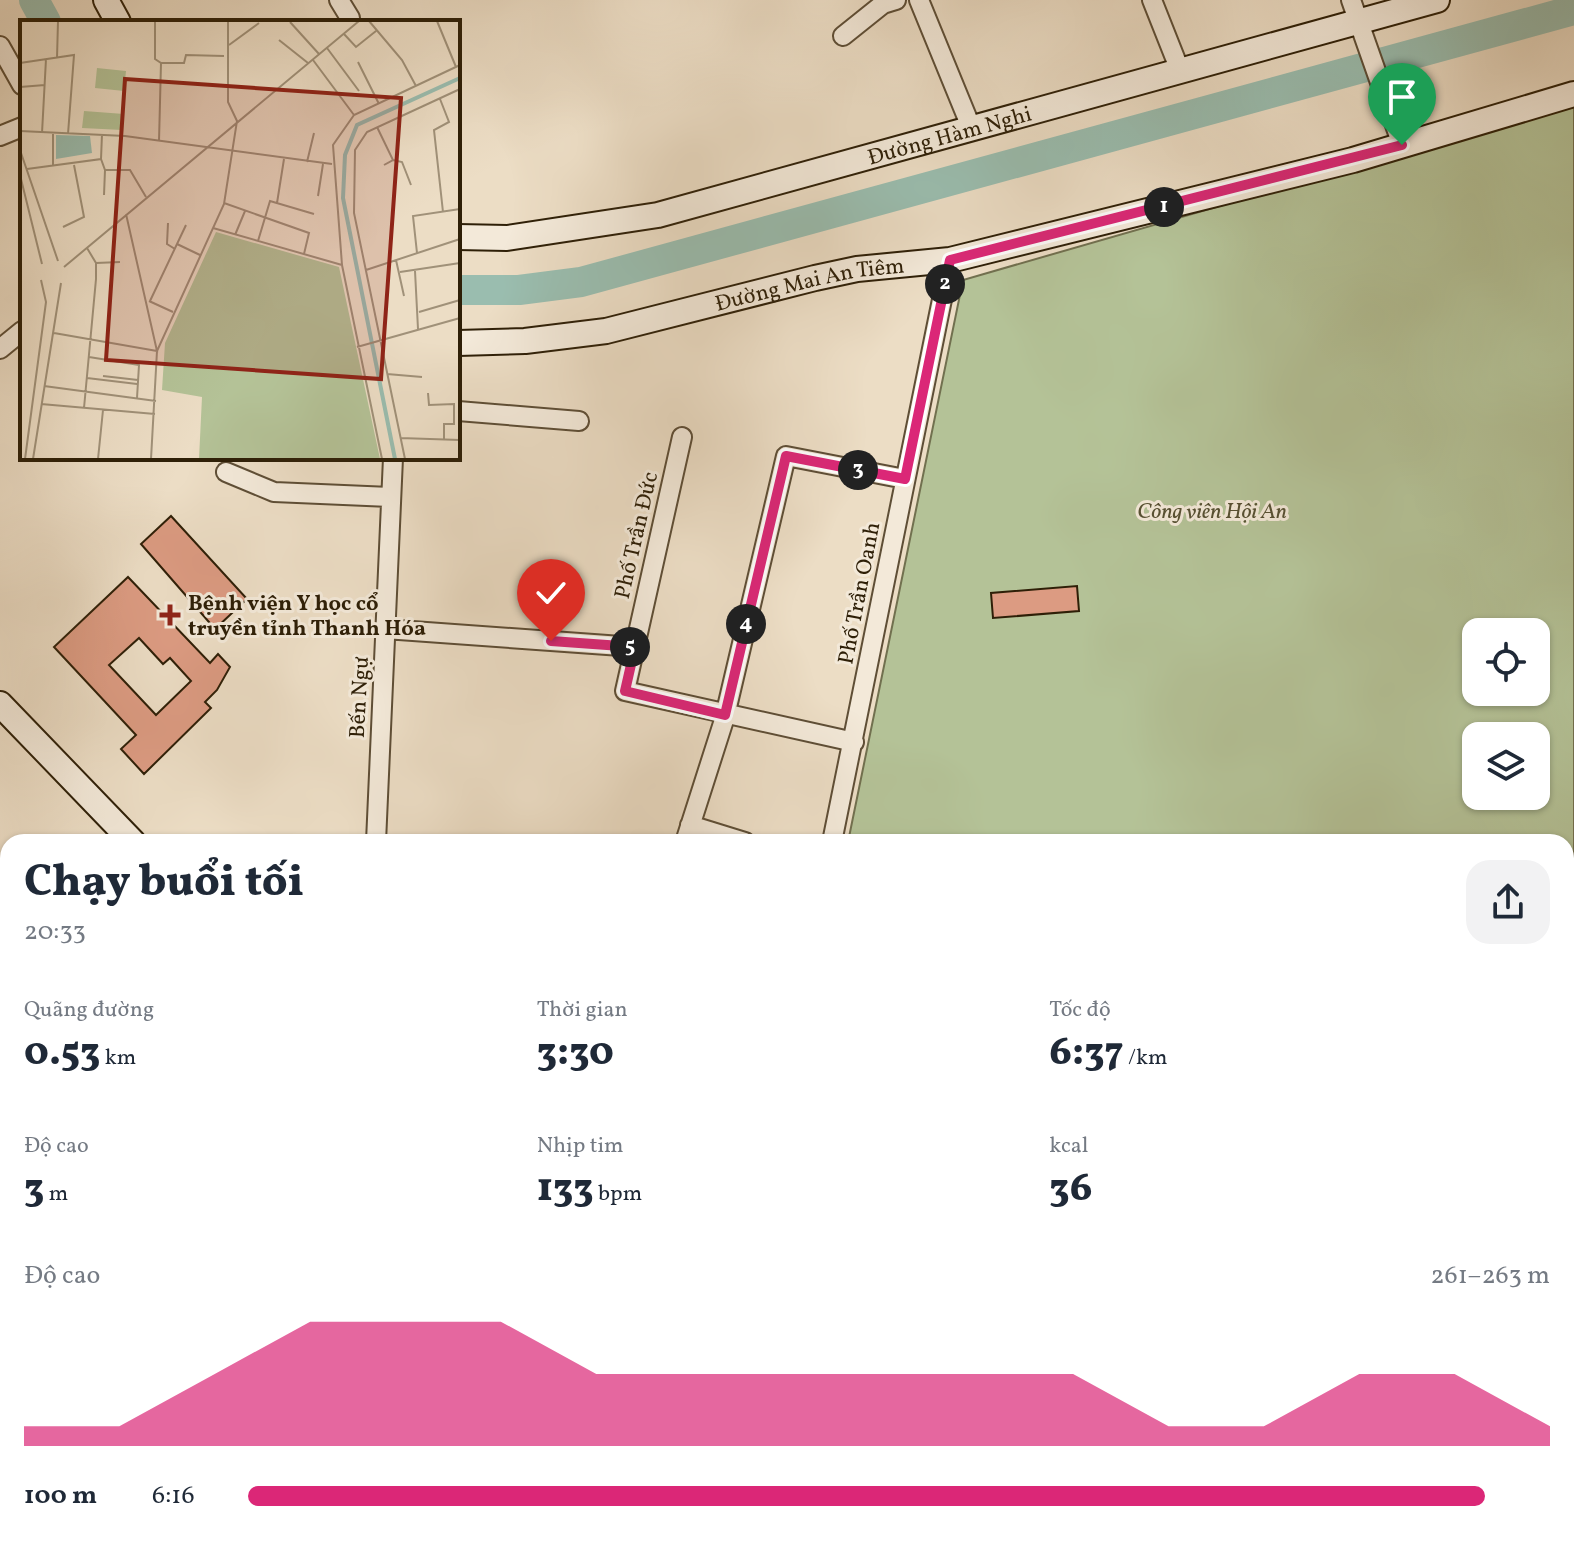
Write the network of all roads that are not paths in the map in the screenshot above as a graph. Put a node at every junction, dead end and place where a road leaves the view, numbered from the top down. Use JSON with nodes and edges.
{"nodes":[{"id":1,"x":339,"y":0,"type":"edge"},
{"id":2,"x":896,"y":0,"type":"edge"},
{"id":3,"x":919,"y":0,"type":"edge"},
{"id":4,"x":1152,"y":0,"type":"edge"},
{"id":5,"x":1351,"y":0,"type":"edge"},
{"id":6,"x":1437,"y":0,"type":"edge"},
{"id":7,"x":348,"y":20,"type":"edge"},
{"id":8,"x":1363,"y":32,"type":"junction"},
{"id":9,"x":843,"y":36,"type":"dead end"},
{"id":10,"x":0,"y":46,"type":"edge"},
{"id":11,"x":1179,"y":68,"type":"junction"},
{"id":12,"x":19,"y":73,"type":"edge"},
{"id":13,"x":1574,"y":94,"type":"edge"},
{"id":14,"x":971,"y":127,"type":"junction"},
{"id":15,"x":20,"y":128,"type":"edge"},
{"id":16,"x":0,"y":136,"type":"edge"},
{"id":17,"x":1402,"y":145,"type":"junction"},
{"id":18,"x":460,"y":237,"type":"edge"},
{"id":19,"x":950,"y":260,"type":"junction"},
{"id":20,"x":20,"y":333,"type":"edge"},
{"id":21,"x":460,"y":343,"type":"edge"},
{"id":22,"x":0,"y":349,"type":"edge"},
{"id":23,"x":460,"y":411,"type":"edge"},
{"id":24,"x":579,"y":421,"type":"dead end"},
{"id":25,"x":682,"y":437,"type":"dead end"},
{"id":26,"x":393,"y":460,"type":"edge"},
{"id":27,"x":226,"y":472,"type":"dead end"},
{"id":28,"x":905,"y":479,"type":"junction"},
{"id":29,"x":390,"y":497,"type":"junction"},
{"id":30,"x":385,"y":629,"type":"junction"},
{"id":31,"x":635,"y":647,"type":"junction"},
{"id":32,"x":0,"y":704,"type":"edge"},
{"id":33,"x":725,"y":715,"type":"junction"},
{"id":34,"x":854,"y":742,"type":"junction"},
{"id":35,"x":125,"y":834,"type":"edge"},
{"id":36,"x":376,"y":834,"type":"edge"},
{"id":37,"x":687,"y":834,"type":"edge"},
{"id":38,"x":834,"y":834,"type":"edge"}],
"edges":[{"from":1,"to":7,"type":"street"},
{"from":2,"to":9,"type":"street"},
{"from":3,"to":14,"type":"street"},
{"from":4,"to":11,"type":"street"},
{"from":5,"to":8,"type":"street"},
{"from":6,"to":8,"type":"street","name":"Đường Hàm Nghi"},
{"from":8,"to":11,"type":"street","name":"Đường Hàm Nghi"},
{"from":8,"to":17,"type":"street"},
{"from":10,"to":12,"type":"street"},
{"from":11,"to":14,"type":"street","name":"Đường Hàm Nghi"},
{"from":13,"to":17,"type":"street","name":"Đường Mai An Tiêm"},
{"from":14,"to":18,"type":"street","name":"Đường Hàm Nghi"},
{"from":15,"to":16,"type":"street"},
{"from":17,"to":19,"type":"street","name":"Đường Mai An Tiêm"},
{"from":19,"to":21,"type":"street","name":"Đường Mai An Tiêm"},
{"from":19,"to":28,"type":"street","name":"Phố Trần Oanh"},
{"from":20,"to":22,"type":"street"},
{"from":23,"to":24,"type":"street"},
{"from":25,"to":31,"type":"street","name":"Phố Trần Đức"},
{"from":26,"to":29,"type":"street","name":"Bến Ngự"},
{"from":27,"to":29,"type":"street"},
{"from":28,"to":33,"type":"street"},
{"from":28,"to":34,"type":"street","name":"Phố Trần Oanh"},
{"from":29,"to":30,"type":"street","name":"Bến Ngự"},
{"from":30,"to":31,"type":"street"},
{"from":30,"to":36,"type":"street","name":"Bến Ngự"},
{"from":31,"to":33,"type":"street","name":"Phố Trần Đức"},
{"from":32,"to":35,"type":"street"},
{"from":33,"to":34,"type":"street"},
{"from":33,"to":37,"type":"street"},
{"from":34,"to":38,"type":"street","name":"Phố Trần Oanh"}]}
